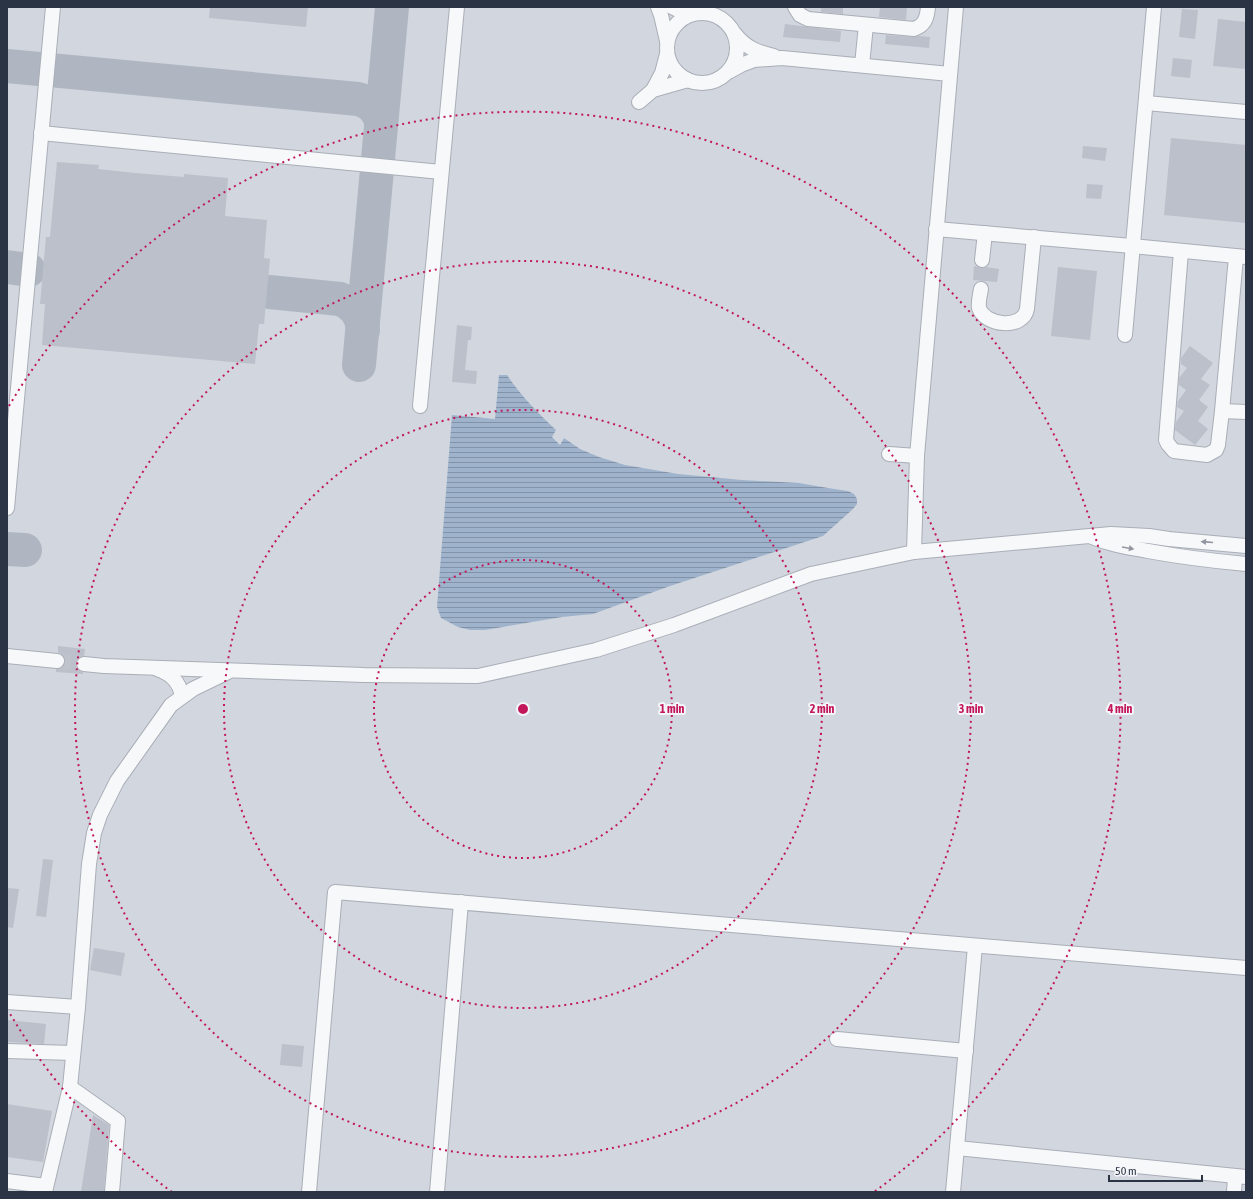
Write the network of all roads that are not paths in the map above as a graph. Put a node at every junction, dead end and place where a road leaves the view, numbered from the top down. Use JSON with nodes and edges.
{"nodes":[{"id":1,"x":53,"y":7,"type":"edge"},
{"id":2,"x":457,"y":7,"type":"edge"},
{"id":3,"x":658,"y":7,"type":"edge"},
{"id":4,"x":672,"y":7,"type":"edge"},
{"id":5,"x":795,"y":7,"type":"edge"},
{"id":6,"x":928,"y":7,"type":"edge"},
{"id":7,"x":956,"y":7,"type":"edge"},
{"id":8,"x":1154,"y":7,"type":"edge"},
{"id":9,"x":694,"y":13,"type":"junction"},
{"id":10,"x":866,"y":25,"type":"junction"},
{"id":11,"x":735,"y":34,"type":"junction"},
{"id":12,"x":667,"y":47,"type":"junction"},
{"id":13,"x":782,"y":58,"type":"junction"},
{"id":14,"x":862,"y":65,"type":"junction"},
{"id":15,"x":730,"y":71,"type":"junction"},
{"id":16,"x":950,"y":74,"type":"junction"},
{"id":17,"x":688,"y":80,"type":"junction"},
{"id":18,"x":653,"y":90,"type":"junction"},
{"id":19,"x":639,"y":102,"type":"dead end"},
{"id":20,"x":1146,"y":103,"type":"junction"},
{"id":21,"x":1246,"y":112,"type":"edge"},
{"id":22,"x":42,"y":134,"type":"junction"},
{"id":23,"x":442,"y":172,"type":"junction"},
{"id":24,"x":936,"y":229,"type":"junction"},
{"id":25,"x":985,"y":233,"type":"junction"},
{"id":26,"x":1034,"y":237,"type":"junction"},
{"id":27,"x":1132,"y":246,"type":"junction"},
{"id":28,"x":1181,"y":251,"type":"junction"},
{"id":29,"x":1241,"y":257,"type":"edge"},
{"id":30,"x":982,"y":260,"type":"dead end"},
{"id":31,"x":1240,"y":275,"type":"edge"},
{"id":32,"x":981,"y":289,"type":"dead end"},
{"id":33,"x":1125,"y":335,"type":"dead end"},
{"id":34,"x":420,"y":406,"type":"dead end"},
{"id":35,"x":1222,"y":411,"type":"junction"},
{"id":36,"x":1246,"y":412,"type":"edge"},
{"id":37,"x":889,"y":454,"type":"dead end"},
{"id":38,"x":917,"y":456,"type":"junction"},
{"id":39,"x":7,"y":508,"type":"edge"},
{"id":40,"x":1091,"y":536,"type":"junction"},
{"id":41,"x":1246,"y":546,"type":"edge"},
{"id":42,"x":914,"y":552,"type":"junction"},
{"id":43,"x":1246,"y":564,"type":"edge"},
{"id":44,"x":7,"y":656,"type":"edge"},
{"id":45,"x":57,"y":661,"type":"tunnel mouth"},
{"id":46,"x":84,"y":664,"type":"tunnel mouth"},
{"id":47,"x":153,"y":668,"type":"junction"},
{"id":48,"x":232,"y":670,"type":"junction"},
{"id":49,"x":182,"y":696,"type":"junction"},
{"id":50,"x":461,"y":902,"type":"junction"},
{"id":51,"x":975,"y":946,"type":"junction"},
{"id":52,"x":1246,"y":968,"type":"edge"},
{"id":53,"x":7,"y":1002,"type":"edge"},
{"id":54,"x":78,"y":1007,"type":"junction"},
{"id":55,"x":837,"y":1039,"type":"dead end"},
{"id":56,"x":7,"y":1051,"type":"edge"},
{"id":57,"x":966,"y":1051,"type":"junction"},
{"id":58,"x":74,"y":1053,"type":"junction"},
{"id":59,"x":70,"y":1087,"type":"junction"},
{"id":60,"x":957,"y":1148,"type":"junction"},
{"id":61,"x":1241,"y":1177,"type":"edge"},
{"id":62,"x":7,"y":1180,"type":"edge"},
{"id":63,"x":45,"y":1189,"type":"edge"},
{"id":64,"x":112,"y":1192,"type":"edge"},
{"id":65,"x":309,"y":1192,"type":"edge"},
{"id":66,"x":437,"y":1192,"type":"edge"},
{"id":67,"x":953,"y":1192,"type":"edge"},
{"id":68,"x":1234,"y":1192,"type":"edge"}],
"edges":[{"from":1,"to":22,"type":"lane"},
{"from":2,"to":23,"type":"lane"},
{"from":3,"to":12,"type":"lane"},
{"from":4,"to":9,"type":"lane"},
{"from":5,"to":10,"type":"lane"},
{"from":6,"to":10,"type":"lane"},
{"from":7,"to":16,"type":"lane"},
{"from":8,"to":20,"type":"lane"},
{"from":9,"to":11,"type":"lane"},
{"from":9,"to":12,"type":"lane"},
{"from":10,"to":14,"type":"lane"},
{"from":11,"to":13,"type":"lane"},
{"from":11,"to":15,"type":"lane"},
{"from":12,"to":17,"type":"lane"},
{"from":12,"to":18,"type":"lane"},
{"from":13,"to":14,"type":"lane"},
{"from":13,"to":15,"type":"lane"},
{"from":14,"to":16,"type":"lane"},
{"from":15,"to":17,"type":"lane"},
{"from":16,"to":24,"type":"lane"},
{"from":17,"to":18,"type":"lane"},
{"from":18,"to":19,"type":"lane"},
{"from":20,"to":21,"type":"lane"},
{"from":20,"to":27,"type":"lane"},
{"from":22,"to":23,"type":"lane"},
{"from":22,"to":39,"type":"lane"},
{"from":23,"to":34,"type":"lane"},
{"from":24,"to":25,"type":"lane"},
{"from":24,"to":38,"type":"lane"},
{"from":25,"to":26,"type":"lane"},
{"from":25,"to":30,"type":"lane"},
{"from":26,"to":27,"type":"lane"},
{"from":26,"to":32,"type":"lane"},
{"from":27,"to":28,"type":"lane"},
{"from":27,"to":33,"type":"lane"},
{"from":28,"to":29,"type":"lane"},
{"from":28,"to":35,"type":"lane"},
{"from":29,"to":31,"type":"lane"},
{"from":31,"to":35,"type":"lane"},
{"from":35,"to":36,"type":"lane"},
{"from":37,"to":38,"type":"lane"},
{"from":38,"to":42,"type":"lane"},
{"from":41,"to":40,"type":"lane","one_way":true},
{"from":40,"to":42,"type":"lane"},
{"from":40,"to":43,"type":"lane","one_way":true},
{"from":42,"to":48,"type":"lane"},
{"from":44,"to":45,"type":"lane"},
{"from":46,"to":47,"type":"lane"},
{"from":47,"to":48,"type":"lane"},
{"from":47,"to":49,"type":"lane"},
{"from":48,"to":49,"type":"lane"},
{"from":49,"to":54,"type":"lane"},
{"from":50,"to":51,"type":"lane"},
{"from":50,"to":65,"type":"lane"},
{"from":50,"to":66,"type":"lane"},
{"from":51,"to":52,"type":"lane"},
{"from":51,"to":57,"type":"lane"},
{"from":53,"to":54,"type":"lane"},
{"from":54,"to":58,"type":"lane"},
{"from":55,"to":57,"type":"lane"},
{"from":56,"to":58,"type":"lane"},
{"from":57,"to":60,"type":"lane"},
{"from":58,"to":59,"type":"lane"},
{"from":59,"to":63,"type":"lane"},
{"from":59,"to":64,"type":"lane"},
{"from":60,"to":61,"type":"lane"},
{"from":60,"to":67,"type":"lane"},
{"from":61,"to":68,"type":"lane"},
{"from":62,"to":63,"type":"lane"}]}
